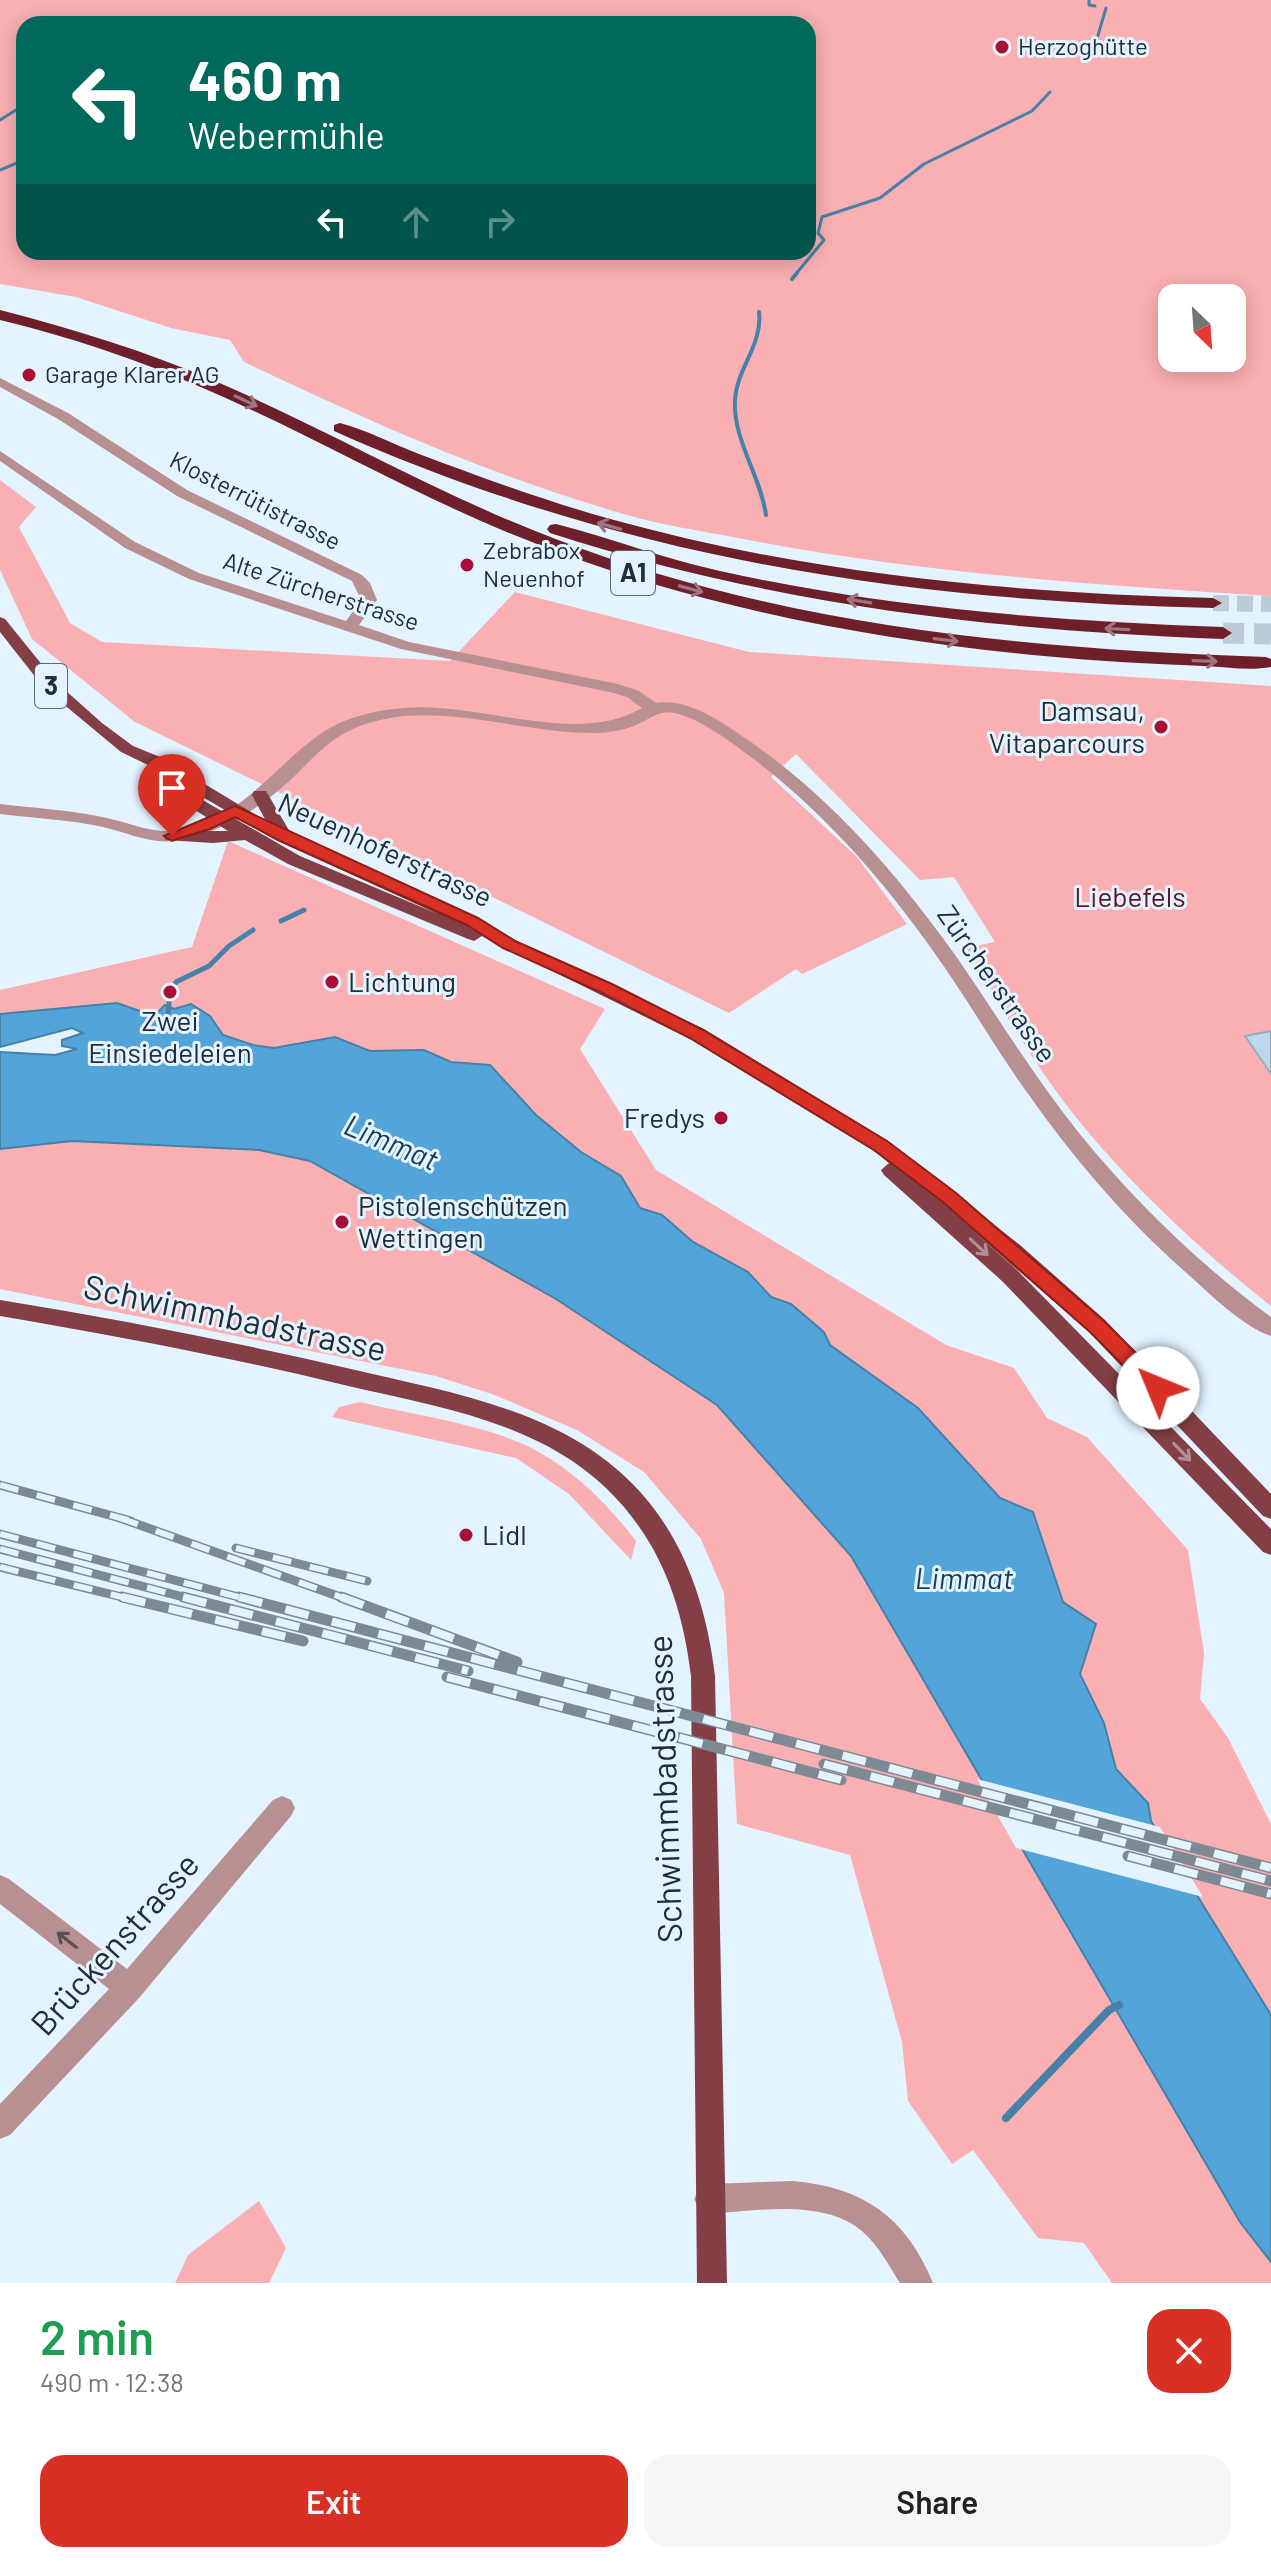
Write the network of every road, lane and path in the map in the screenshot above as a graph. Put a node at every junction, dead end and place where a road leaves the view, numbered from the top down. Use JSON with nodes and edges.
{"nodes":[{"id":1,"x":0,"y":303,"type":"edge"},
{"id":2,"x":0,"y":315,"type":"edge"},
{"id":3,"x":0,"y":382,"type":"edge"},
{"id":4,"x":367,"y":441,"type":"junction"},
{"id":5,"x":0,"y":455,"type":"edge"},
{"id":6,"x":1213,"y":603,"type":"tunnel mouth"},
{"id":7,"x":0,"y":622,"type":"edge"},
{"id":8,"x":348,"y":628,"type":"junction"},
{"id":9,"x":1223,"y":633,"type":"tunnel mouth"},
{"id":10,"x":1266,"y":663,"type":"dead end"},
{"id":11,"x":653,"y":709,"type":"junction"},
{"id":12,"x":260,"y":795,"type":"junction"},
{"id":13,"x":0,"y":809,"type":"edge"},
{"id":14,"x":227,"y":815,"type":"junction"},
{"id":15,"x":247,"y":835,"type":"junction"},
{"id":16,"x":172,"y":836,"type":"junction"},
{"id":17,"x":284,"y":837,"type":"junction"},
{"id":18,"x":509,"y":944,"type":"junction"},
{"id":19,"x":837,"y":1122,"type":"junction"},
{"id":20,"x":0,"y":1308,"type":"edge"},
{"id":21,"x":1271,"y":1328,"type":"edge"},
{"id":22,"x":1271,"y":1509,"type":"edge"},
{"id":23,"x":1271,"y":1545,"type":"edge"},
{"id":24,"x":282,"y":1808,"type":"dead end"},
{"id":25,"x":0,"y":1888,"type":"edge"},
{"id":26,"x":129,"y":1988,"type":"junction"},
{"id":27,"x":0,"y":2125,"type":"edge"},
{"id":28,"x":709,"y":2199,"type":"junction"},
{"id":29,"x":712,"y":2283,"type":"edge"},
{"id":30,"x":918,"y":2283,"type":"edge"}],
"edges":[{"from":1,"to":4,"type":"highway","number":"A1"},
{"from":2,"to":10,"type":"highway","number":"A1","one_way":true},
{"from":3,"to":8,"type":"street","name":"Klosterrütistrasse"},
{"from":6,"to":4,"type":"highway","number":"A1","one_way":true},
{"from":9,"to":4,"type":"highway","number":"A1","one_way":true},
{"from":5,"to":8,"type":"street","name":"Alte Zürcherstrasse"},
{"from":7,"to":14,"type":"main road","number":"3"},
{"from":8,"to":11,"type":"street","name":"Alte Zürcherstrasse"},
{"from":11,"to":12,"type":"street"},
{"from":11,"to":21,"type":"street","name":"Zürcherstrasse"},
{"from":12,"to":14,"type":"street"},
{"from":12,"to":17,"type":"main road"},
{"from":13,"to":16,"type":"street"},
{"from":14,"to":15,"type":"main road","name":"Neuenhoferstrasse","number":"3"},
{"from":14,"to":16,"type":"street"},
{"from":14,"to":17,"type":"main road","name":"Neuenhoferstrasse","number":"3"},
{"from":15,"to":16,"type":"main road"},
{"from":15,"to":18,"type":"main road","name":"Neuenhoferstrasse","number":"3"},
{"from":17,"to":18,"type":"main road","name":"Neuenhoferstrasse","number":"3"},
{"from":18,"to":19,"type":"main road","name":"Neuenhoferstrasse","number":"3"},
{"from":19,"to":22,"type":"main road","name":"Neuenhoferstrasse","number":"3"},
{"from":19,"to":23,"type":"main road","name":"Neuenhoferstrasse","number":"3","one_way":true},
{"from":20,"to":28,"type":"main road","name":"Schwimmbadstrasse"},
{"from":24,"to":26,"type":"street","name":"Brückenstrasse"},
{"from":26,"to":25,"type":"street","one_way":true},
{"from":26,"to":27,"type":"street","name":"Brückenstrasse"},
{"from":28,"to":29,"type":"main road","name":"Schwimmbadstrasse"},
{"from":28,"to":30,"type":"street"}]}
